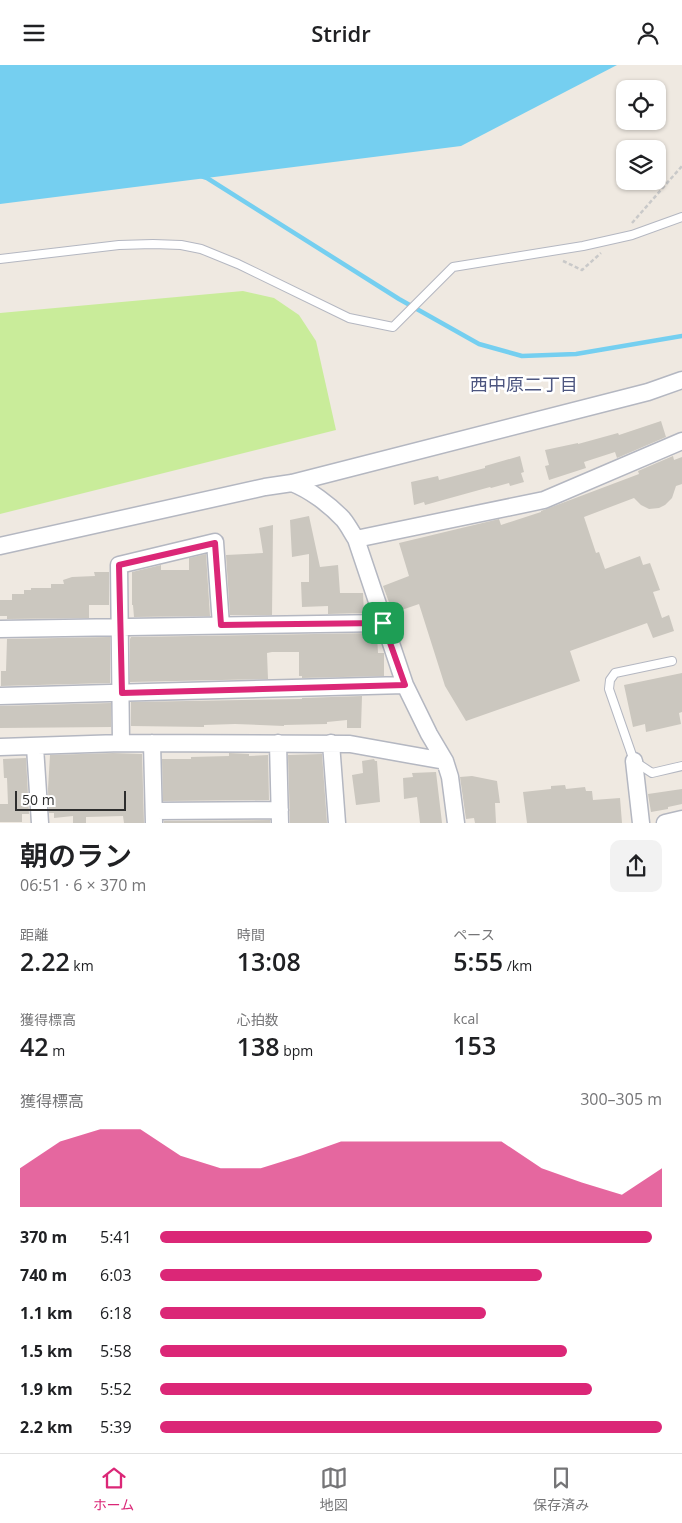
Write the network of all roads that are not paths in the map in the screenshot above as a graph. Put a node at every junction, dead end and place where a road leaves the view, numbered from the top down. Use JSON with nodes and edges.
{"nodes":[{"id":1,"x":682,"y":217,"type":"edge"},
{"id":2,"x":0,"y":259,"type":"edge"},
{"id":3,"x":682,"y":380,"type":"edge"},
{"id":4,"x":682,"y":441,"type":"edge"},
{"id":5,"x":292,"y":483,"type":"junction"},
{"id":6,"x":356,"y":539,"type":"junction"},
{"id":7,"x":0,"y":546,"type":"edge"},
{"id":8,"x":383,"y":623,"type":"junction"},
{"id":9,"x":221,"y":625,"type":"junction"},
{"id":10,"x":120,"y":627,"type":"junction"},
{"id":11,"x":0,"y":629,"type":"edge"},
{"id":12,"x":672,"y":661,"type":"dead end"},
{"id":13,"x":405,"y":685,"type":"junction"},
{"id":14,"x":122,"y":693,"type":"junction"},
{"id":15,"x":0,"y":696,"type":"edge"},
{"id":16,"x":121,"y":743,"type":"junction"},
{"id":17,"x":152,"y":743,"type":"junction"},
{"id":18,"x":278,"y":743,"type":"junction"},
{"id":19,"x":331,"y":743,"type":"junction"},
{"id":20,"x":0,"y":747,"type":"edge"},
{"id":21,"x":36,"y":747,"type":"junction"},
{"id":22,"x":445,"y":761,"type":"junction"},
{"id":23,"x":634,"y":761,"type":"junction"},
{"id":24,"x":682,"y":766,"type":"edge"},
{"id":25,"x":154,"y":817,"type":"edge"},
{"id":26,"x":280,"y":817,"type":"edge"},
{"id":27,"x":682,"y":819,"type":"edge"},
{"id":28,"x":40,"y":823,"type":"edge"},
{"id":29,"x":338,"y":823,"type":"edge"},
{"id":30,"x":456,"y":823,"type":"edge"},
{"id":31,"x":641,"y":823,"type":"edge"},
{"id":32,"x":665,"y":823,"type":"edge"}],
"edges":[{"from":1,"to":2,"type":"lane"},
{"from":3,"to":5,"type":"street"},
{"from":4,"to":6,"type":"street"},
{"from":5,"to":6,"type":"street"},
{"from":5,"to":7,"type":"street"},
{"from":6,"to":8,"type":"street"},
{"from":8,"to":9,"type":"street"},
{"from":8,"to":13,"type":"street"},
{"from":9,"to":10,"type":"street"},
{"from":9,"to":10,"type":"street"},
{"from":10,"to":11,"type":"street"},
{"from":10,"to":14,"type":"street"},
{"from":12,"to":23,"type":"lane"},
{"from":13,"to":14,"type":"street"},
{"from":13,"to":22,"type":"street"},
{"from":14,"to":15,"type":"street"},
{"from":14,"to":16,"type":"street"},
{"from":16,"to":17,"type":"street"},
{"from":16,"to":21,"type":"street"},
{"from":17,"to":18,"type":"street"},
{"from":17,"to":25,"type":"street"},
{"from":18,"to":19,"type":"street"},
{"from":18,"to":26,"type":"street"},
{"from":19,"to":22,"type":"street"},
{"from":19,"to":29,"type":"street"},
{"from":20,"to":21,"type":"street"},
{"from":21,"to":28,"type":"street"},
{"from":22,"to":30,"type":"street"},
{"from":23,"to":24,"type":"lane"},
{"from":23,"to":31,"type":"street"},
{"from":25,"to":26,"type":"street"},
{"from":27,"to":32,"type":"street"}]}
